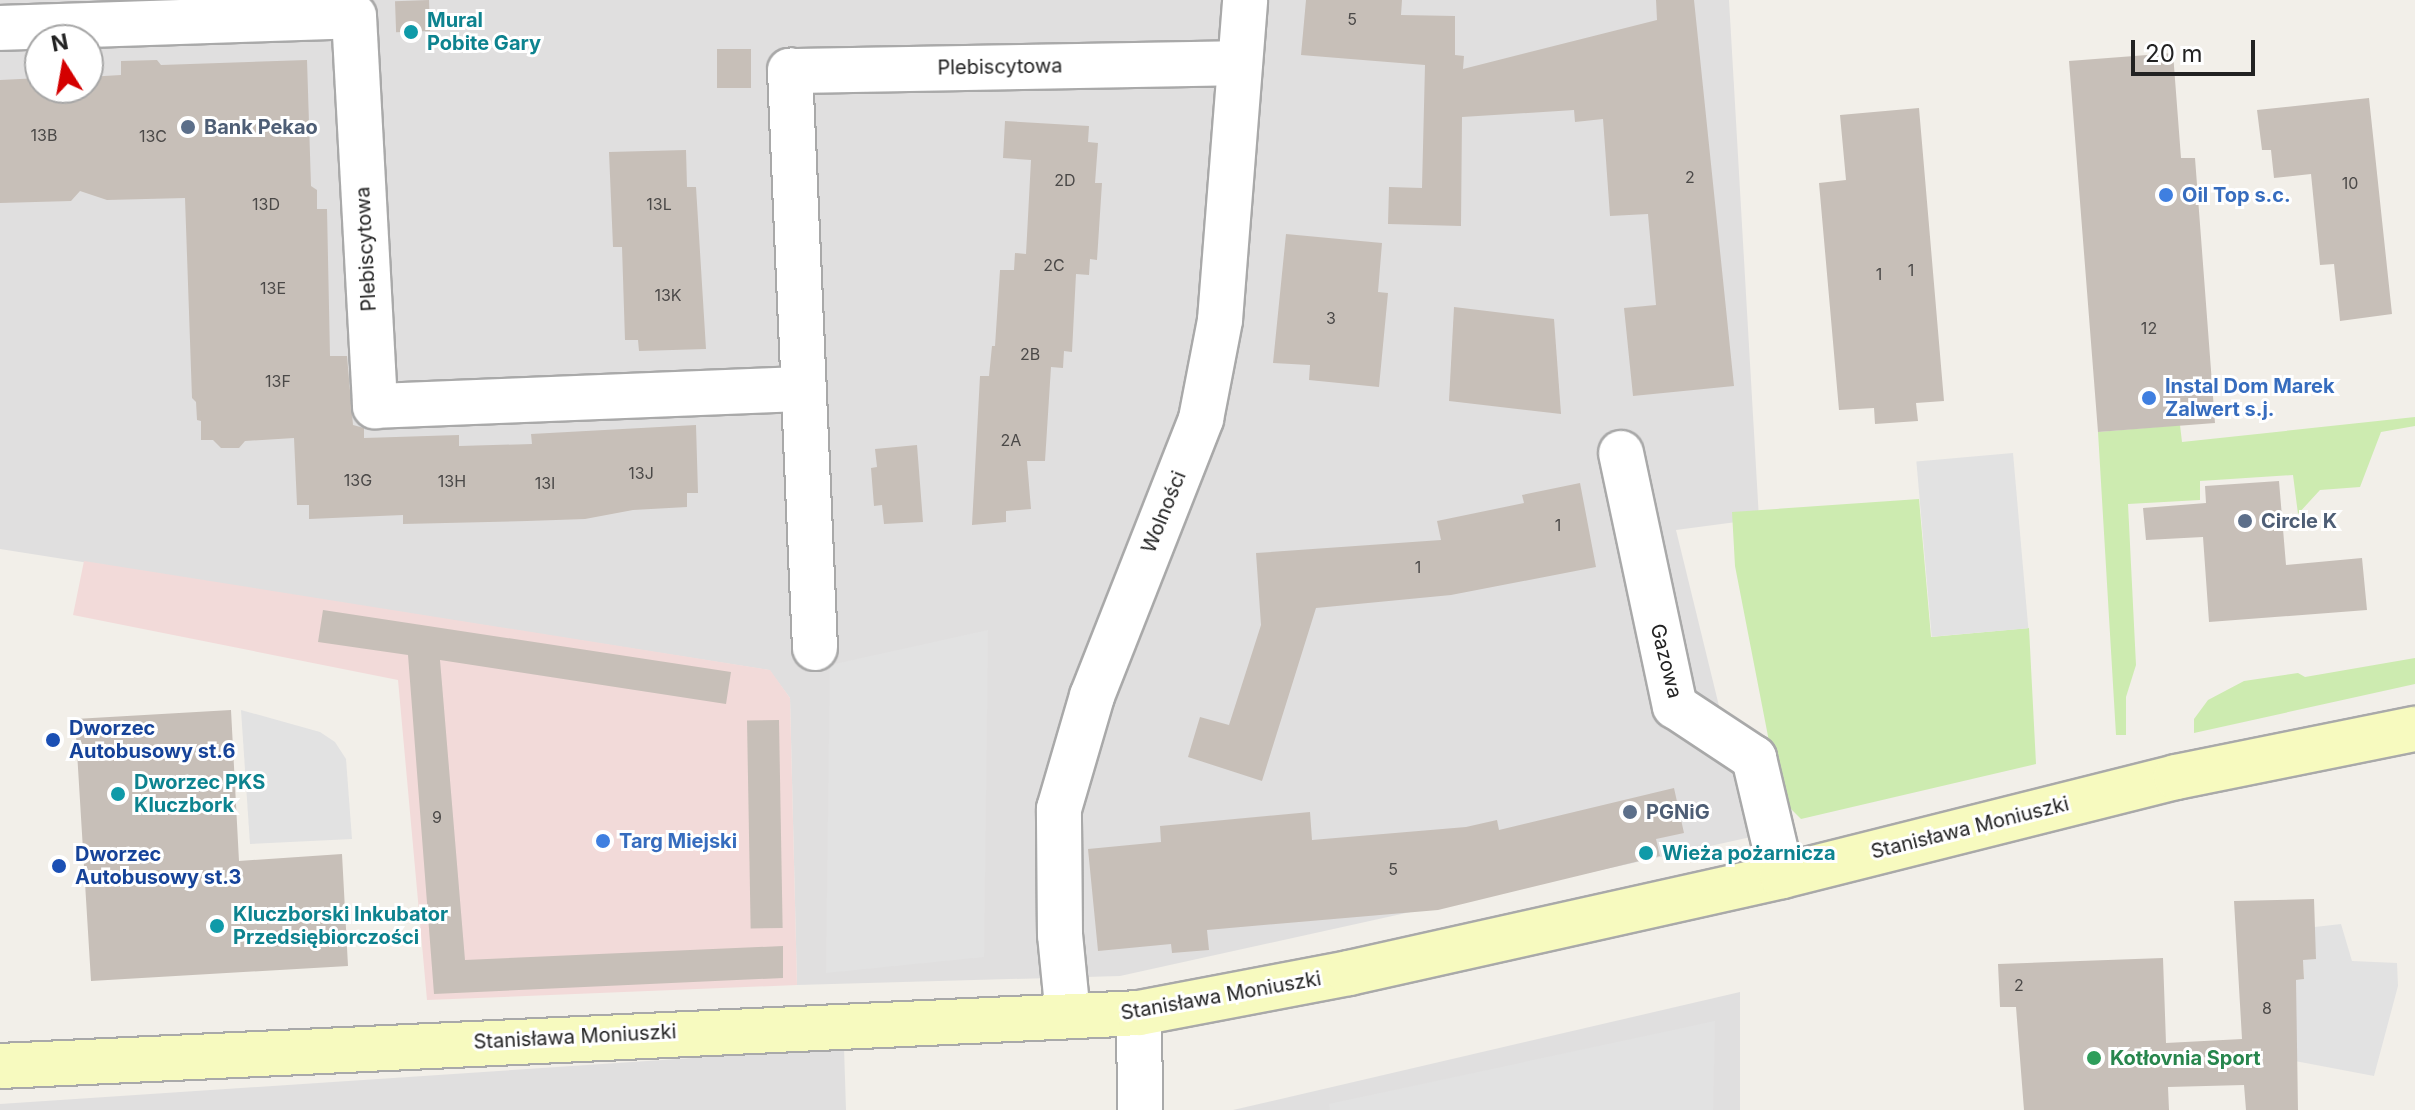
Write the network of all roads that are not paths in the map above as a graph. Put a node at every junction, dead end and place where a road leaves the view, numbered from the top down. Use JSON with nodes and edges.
{"nodes":[{"id":1,"x":1245,"y":0,"type":"edge"},
{"id":2,"x":0,"y":28,"type":"edge"},
{"id":3,"x":1240,"y":63,"type":"junction"},
{"id":4,"x":804,"y":389,"type":"junction"},
{"id":5,"x":1621,"y":453,"type":"dead end"},
{"id":6,"x":815,"y":648,"type":"dead end"},
{"id":7,"x":2415,"y":729,"type":"edge"},
{"id":8,"x":1782,"y":876,"type":"junction"},
{"id":9,"x":1139,"y":1013,"type":"junction"},
{"id":10,"x":1068,"y":1016,"type":"junction"},
{"id":11,"x":0,"y":1066,"type":"edge"},
{"id":12,"x":1140,"y":1110,"type":"edge"}],
"edges":[{"from":1,"to":3,"type":"street","name":"Wolności"},
{"from":2,"to":4,"type":"street","name":"Plebiscytowa"},
{"from":3,"to":4,"type":"street","name":"Plebiscytowa"},
{"from":3,"to":10,"type":"street","name":"Wolności"},
{"from":4,"to":6,"type":"street","name":"Plebiscytowa"},
{"from":5,"to":8,"type":"street","name":"Gazowa"},
{"from":7,"to":8,"type":"street","name":"Stanisława Moniuszki"},
{"from":8,"to":9,"type":"street","name":"Stanisława Moniuszki"},
{"from":9,"to":10,"type":"street","name":"Stanisława Moniuszki"},
{"from":9,"to":12,"type":"street"},
{"from":10,"to":11,"type":"street","name":"Stanisława Moniuszki"}]}
